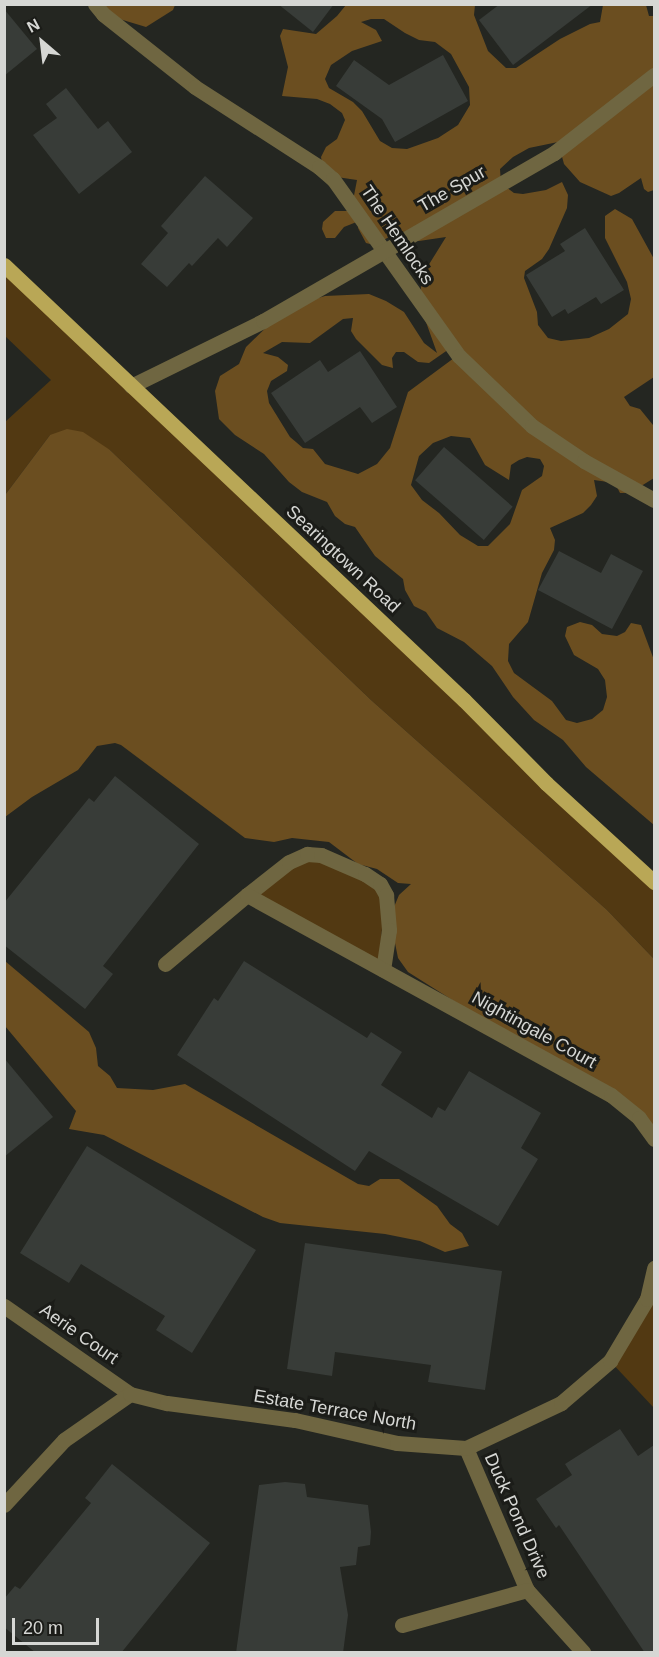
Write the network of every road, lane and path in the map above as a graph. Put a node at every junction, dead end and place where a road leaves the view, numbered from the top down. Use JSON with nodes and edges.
{"nodes":[{"id":1,"x":95,"y":4,"type":"edge"},
{"id":2,"x":654,"y":75,"type":"edge"},
{"id":3,"x":383,"y":252,"type":"junction"},
{"id":4,"x":4,"y":265,"type":"edge"},
{"id":5,"x":131,"y":386,"type":"junction"},
{"id":6,"x":654,"y":500,"type":"edge"},
{"id":7,"x":654,"y":882,"type":"edge"},
{"id":8,"x":247,"y":895,"type":"junction"},
{"id":9,"x":165,"y":964,"type":"dead end"},
{"id":10,"x":383,"y":969,"type":"junction"},
{"id":11,"x":654,"y":1139,"type":"edge"},
{"id":12,"x":654,"y":1268,"type":"edge"},
{"id":13,"x":4,"y":1306,"type":"edge"},
{"id":14,"x":130,"y":1394,"type":"junction"},
{"id":15,"x":466,"y":1448,"type":"junction"},
{"id":16,"x":4,"y":1504,"type":"edge"},
{"id":17,"x":527,"y":1590,"type":"junction"},
{"id":18,"x":402,"y":1625,"type":"dead end"},
{"id":19,"x":583,"y":1653,"type":"edge"}],
"edges":[{"from":1,"to":3,"type":"street","name":"The Hemlocks"},
{"from":2,"to":3,"type":"street","name":"The Spur"},
{"from":3,"to":5,"type":"street","name":"The Spur"},
{"from":3,"to":6,"type":"street","name":"The Hemlocks"},
{"from":4,"to":5,"type":"main road","name":"Searingtown Road"},
{"from":5,"to":7,"type":"main road","name":"Searingtown Road"},
{"from":8,"to":9,"type":"street"},
{"from":8,"to":10,"type":"street","name":"Nightingale Court"},
{"from":8,"to":10,"type":"street"},
{"from":10,"to":11,"type":"street","name":"Nightingale Court"},
{"from":12,"to":15,"type":"street","name":"Estate Terrace North"},
{"from":13,"to":14,"type":"street","name":"Aerie Court"},
{"from":14,"to":15,"type":"street","name":"Estate Terrace North"},
{"from":14,"to":16,"type":"street"},
{"from":15,"to":17,"type":"street","name":"Duck Pond Drive"},
{"from":17,"to":18,"type":"street"},
{"from":17,"to":19,"type":"street","name":"Duck Pond Drive"}]}
